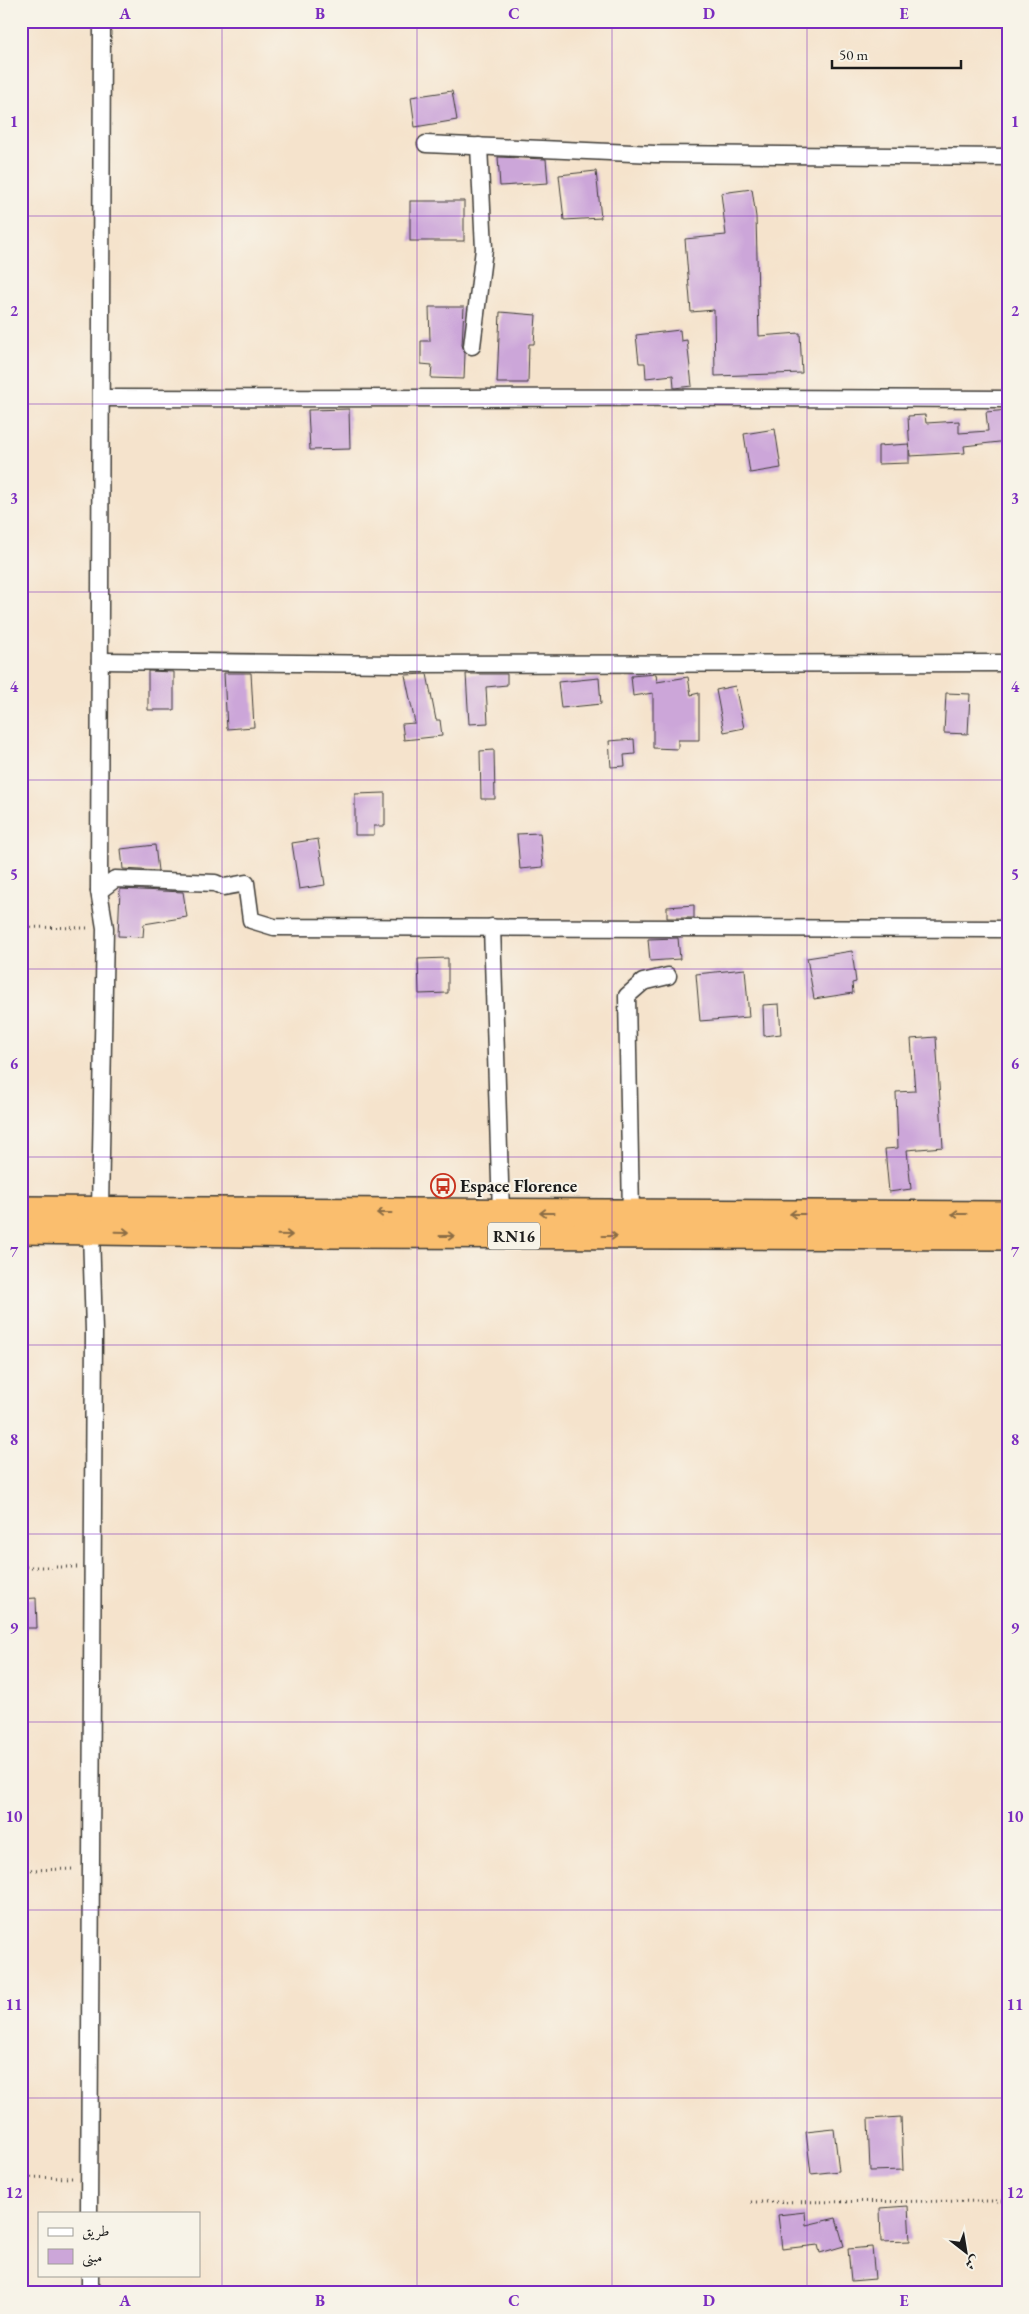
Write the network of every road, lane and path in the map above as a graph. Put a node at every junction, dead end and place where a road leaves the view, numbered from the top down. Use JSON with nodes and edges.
{"nodes":[{"id":1,"x":102,"y":21,"type":"edge"},
{"id":2,"x":426,"y":144,"type":"dead end"},
{"id":3,"x":479,"y":146,"type":"junction"},
{"id":4,"x":1008,"y":157,"type":"edge"},
{"id":5,"x":472,"y":346,"type":"dead end"},
{"id":6,"x":102,"y":398,"type":"junction"},
{"id":7,"x":1008,"y":399,"type":"edge"},
{"id":8,"x":100,"y":661,"type":"junction"},
{"id":9,"x":1008,"y":664,"type":"edge"},
{"id":10,"x":98,"y":891,"type":"junction"},
{"id":11,"x":21,"y":927,"type":"edge"},
{"id":12,"x":492,"y":927,"type":"junction"},
{"id":13,"x":105,"y":928,"type":"junction"},
{"id":14,"x":1008,"y":929,"type":"edge"},
{"id":15,"x":668,"y":976,"type":"dead end"},
{"id":16,"x":21,"y":1210,"type":"edge"},
{"id":17,"x":502,"y":1213,"type":"junction"},
{"id":18,"x":631,"y":1214,"type":"junction"},
{"id":19,"x":1008,"y":1214,"type":"edge"},
{"id":20,"x":95,"y":1221,"type":"junction"},
{"id":21,"x":21,"y":1231,"type":"edge"},
{"id":22,"x":1008,"y":1237,"type":"edge"},
{"id":23,"x":21,"y":1567,"type":"edge"},
{"id":24,"x":93,"y":1567,"type":"junction"},
{"id":25,"x":91,"y":1869,"type":"junction"},
{"id":26,"x":21,"y":1870,"type":"edge"},
{"id":27,"x":21,"y":2177,"type":"edge"},
{"id":28,"x":89,"y":2178,"type":"junction"},
{"id":29,"x":1008,"y":2201,"type":"edge"},
{"id":30,"x":751,"y":2202,"type":"dead end"},
{"id":31,"x":90,"y":2212,"type":"edge"},
{"id":32,"x":90,"y":2276,"type":"edge"},
{"id":33,"x":90,"y":2293,"type":"edge"}],
"edges":[{"from":1,"to":6,"type":"street"},
{"from":2,"to":3,"type":"street"},
{"from":3,"to":4,"type":"street"},
{"from":3,"to":5,"type":"street"},
{"from":6,"to":7,"type":"street"},
{"from":6,"to":8,"type":"street"},
{"from":8,"to":9,"type":"street"},
{"from":8,"to":10,"type":"street"},
{"from":10,"to":12,"type":"street"},
{"from":10,"to":13,"type":"street"},
{"from":11,"to":13,"type":"path"},
{"from":12,"to":14,"type":"street"},
{"from":12,"to":17,"type":"street"},
{"from":13,"to":20,"type":"street"},
{"from":15,"to":18,"type":"street"},
{"from":16,"to":20,"type":"highway","number":"RN16"},
{"from":18,"to":17,"type":"highway","number":"RN16","one_way":true},
{"from":17,"to":20,"type":"highway","number":"RN16","one_way":true},
{"from":19,"to":18,"type":"highway","number":"RN16","one_way":true},
{"from":20,"to":21,"type":"highway","number":"RN16"},
{"from":20,"to":22,"type":"highway","number":"RN16","one_way":true},
{"from":20,"to":24,"type":"street"},
{"from":23,"to":24,"type":"path"},
{"from":24,"to":25,"type":"street"},
{"from":25,"to":26,"type":"path"},
{"from":25,"to":28,"type":"street"},
{"from":27,"to":28,"type":"path"},
{"from":28,"to":31,"type":"street"},
{"from":29,"to":30,"type":"path"},
{"from":32,"to":33,"type":"street"}]}
